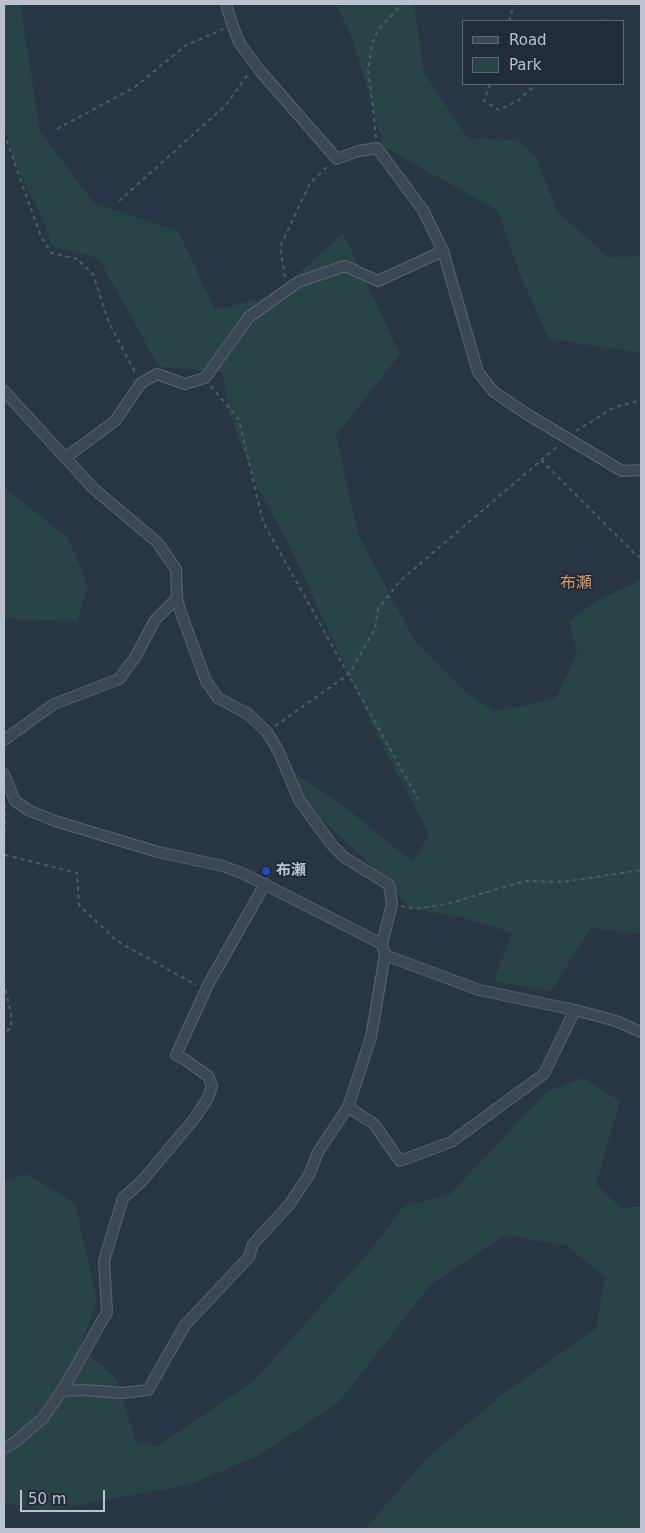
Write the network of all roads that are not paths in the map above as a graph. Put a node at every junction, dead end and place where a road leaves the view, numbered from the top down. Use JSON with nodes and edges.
{"nodes":[{"id":1,"x":226,"y":4,"type":"edge"},
{"id":2,"x":443,"y":251,"type":"junction"},
{"id":3,"x":4,"y":391,"type":"edge"},
{"id":4,"x":65,"y":458,"type":"junction"},
{"id":5,"x":641,"y":470,"type":"edge"},
{"id":6,"x":177,"y":598,"type":"junction"},
{"id":7,"x":4,"y":740,"type":"edge"},
{"id":8,"x":4,"y":774,"type":"edge"},
{"id":9,"x":10,"y":803,"type":"edge"},
{"id":10,"x":265,"y":884,"type":"junction"},
{"id":11,"x":382,"y":944,"type":"junction"},
{"id":12,"x":385,"y":955,"type":"junction"},
{"id":13,"x":575,"y":1010,"type":"junction"},
{"id":14,"x":641,"y":1032,"type":"edge"},
{"id":15,"x":348,"y":1107,"type":"junction"},
{"id":16,"x":62,"y":1391,"type":"junction"},
{"id":17,"x":4,"y":1448,"type":"edge"}],
"edges":[{"from":1,"to":2,"type":"street"},
{"from":2,"to":4,"type":"street"},
{"from":2,"to":5,"type":"street"},
{"from":3,"to":4,"type":"street"},
{"from":4,"to":6,"type":"street"},
{"from":6,"to":7,"type":"street"},
{"from":6,"to":11,"type":"street"},
{"from":8,"to":9,"type":"street"},
{"from":9,"to":10,"type":"street"},
{"from":10,"to":11,"type":"street"},
{"from":10,"to":16,"type":"street"},
{"from":11,"to":12,"type":"street"},
{"from":12,"to":13,"type":"street"},
{"from":12,"to":15,"type":"street"},
{"from":13,"to":14,"type":"street"},
{"from":13,"to":15,"type":"street"},
{"from":15,"to":16,"type":"street"},
{"from":16,"to":17,"type":"street"}]}
